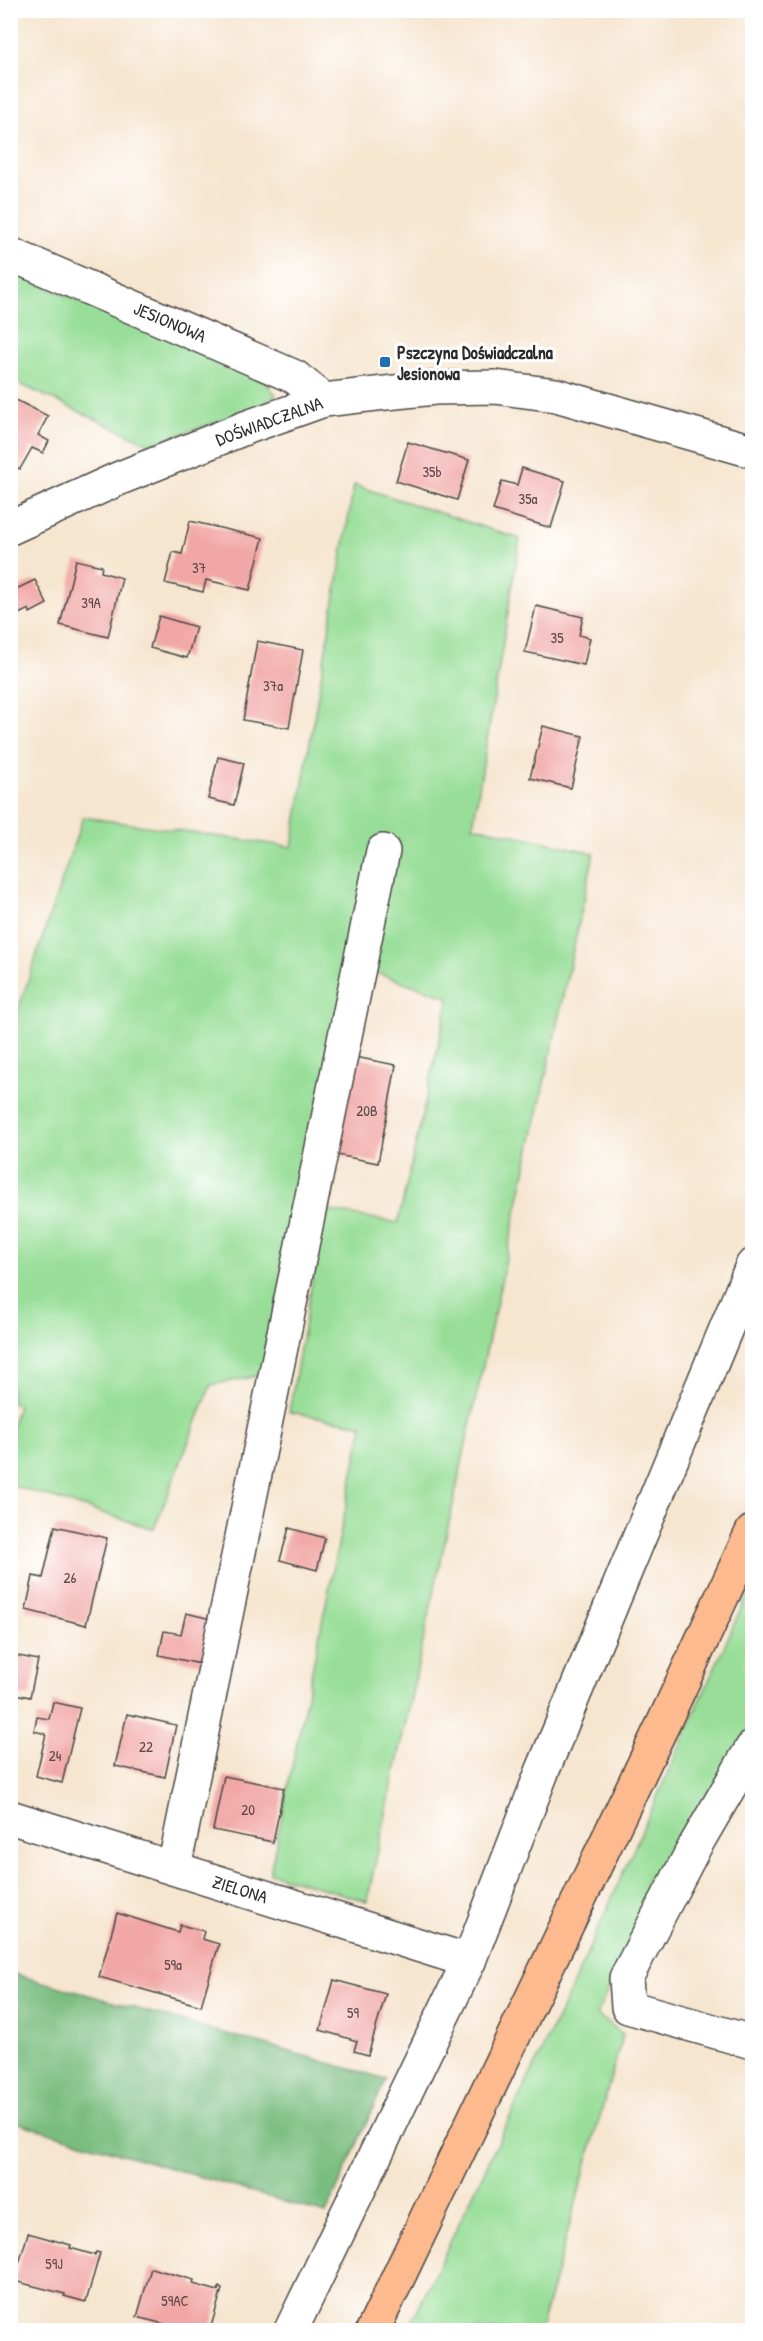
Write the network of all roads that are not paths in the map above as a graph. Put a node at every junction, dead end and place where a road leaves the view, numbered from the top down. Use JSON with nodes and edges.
{"nodes":[{"id":1,"x":10,"y":254,"type":"edge"},
{"id":2,"x":324,"y":400,"type":"junction"},
{"id":3,"x":753,"y":451,"type":"edge"},
{"id":4,"x":10,"y":528,"type":"edge"},
{"id":5,"x":383,"y":851,"type":"dead end"},
{"id":6,"x":753,"y":1266,"type":"edge"},
{"id":7,"x":753,"y":1532,"type":"edge"},
{"id":8,"x":753,"y":1748,"type":"edge"},
{"id":9,"x":10,"y":1817,"type":"edge"},
{"id":10,"x":174,"y":1868,"type":"junction"},
{"id":11,"x":469,"y":1961,"type":"junction"},
{"id":12,"x":753,"y":2042,"type":"edge"},
{"id":13,"x":291,"y":2331,"type":"edge"},
{"id":14,"x":373,"y":2331,"type":"edge"}],
"edges":[{"from":1,"to":2,"type":"street","name":"JESIONOWA"},
{"from":2,"to":3,"type":"street","name":"DOŚWIADCZALNA"},
{"from":2,"to":4,"type":"street","name":"DOŚWIADCZALNA"},
{"from":5,"to":10,"type":"street"},
{"from":6,"to":11,"type":"street"},
{"from":7,"to":14,"type":"main road"},
{"from":8,"to":12,"type":"street"},
{"from":9,"to":10,"type":"street","name":"ZIELONA"},
{"from":10,"to":11,"type":"street","name":"ZIELONA"},
{"from":11,"to":13,"type":"street"}]}
